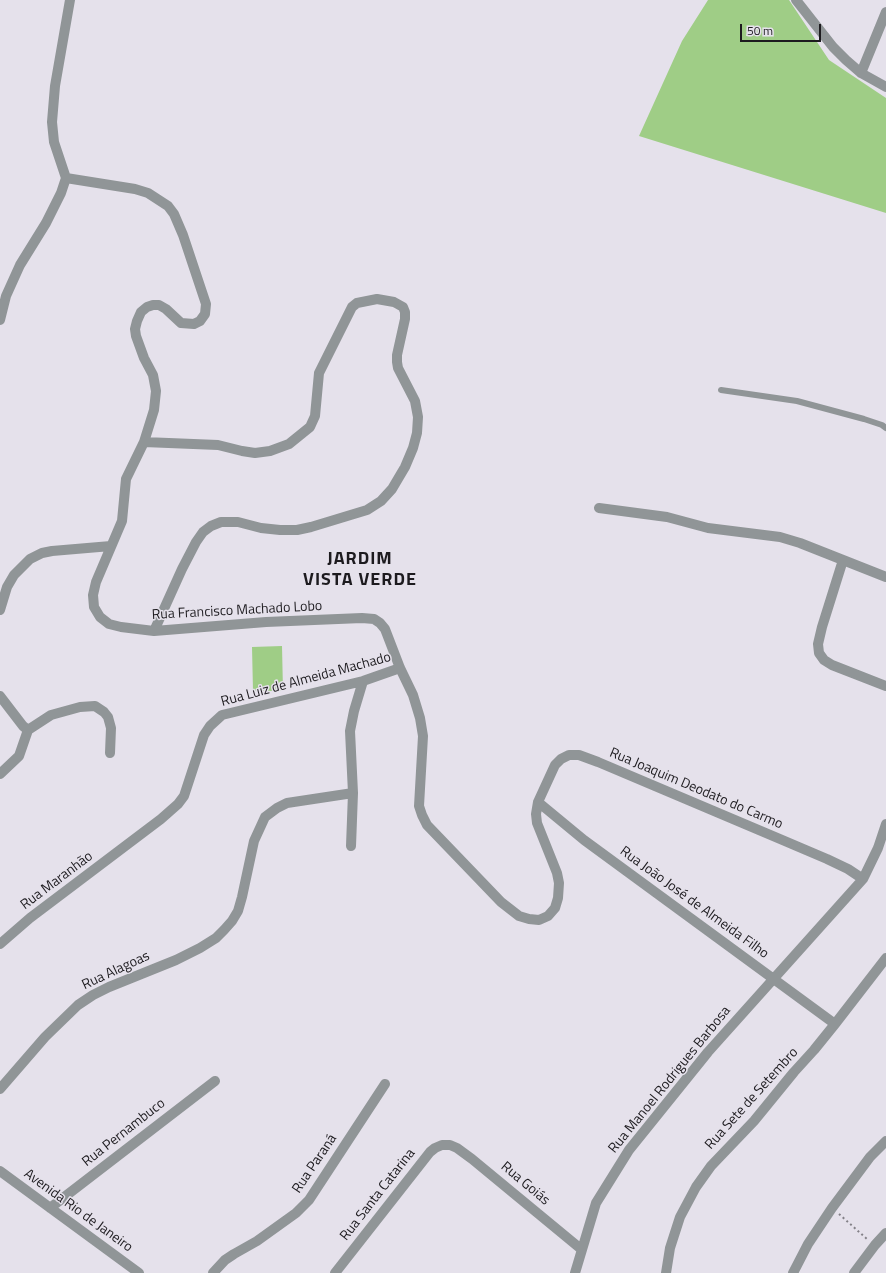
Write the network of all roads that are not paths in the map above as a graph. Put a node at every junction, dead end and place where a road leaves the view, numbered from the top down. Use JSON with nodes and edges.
{"nodes":[{"id":1,"x":70,"y":0,"type":"edge"},
{"id":2,"x":796,"y":0,"type":"edge"},
{"id":3,"x":886,"y":12,"type":"edge"},
{"id":4,"x":861,"y":72,"type":"junction"},
{"id":5,"x":886,"y":87,"type":"edge"},
{"id":6,"x":66,"y":178,"type":"junction"},
{"id":7,"x":0,"y":320,"type":"edge"},
{"id":8,"x":721,"y":390,"type":"dead end"},
{"id":9,"x":886,"y":428,"type":"edge"},
{"id":10,"x":144,"y":442,"type":"junction"},
{"id":11,"x":599,"y":508,"type":"dead end"},
{"id":12,"x":111,"y":546,"type":"junction"},
{"id":13,"x":843,"y":560,"type":"junction"},
{"id":14,"x":886,"y":577,"type":"edge"},
{"id":15,"x":0,"y":610,"type":"edge"},
{"id":16,"x":154,"y":631,"type":"junction"},
{"id":17,"x":400,"y":668,"type":"junction"},
{"id":18,"x":363,"y":682,"type":"junction"},
{"id":19,"x":886,"y":686,"type":"edge"},
{"id":20,"x":0,"y":696,"type":"edge"},
{"id":21,"x":28,"y":730,"type":"junction"},
{"id":22,"x":110,"y":754,"type":"dead end"},
{"id":23,"x":0,"y":774,"type":"edge"},
{"id":24,"x":353,"y":794,"type":"junction"},
{"id":25,"x":538,"y":802,"type":"junction"},
{"id":26,"x":886,"y":824,"type":"edge"},
{"id":27,"x":133,"y":841,"type":"joint"},
{"id":28,"x":351,"y":846,"type":"dead end"},
{"id":29,"x":863,"y":879,"type":"junction"},
{"id":30,"x":0,"y":944,"type":"edge"},
{"id":31,"x":886,"y":958,"type":"edge"},
{"id":32,"x":773,"y":979,"type":"junction"},
{"id":33,"x":835,"y":1024,"type":"junction"},
{"id":34,"x":215,"y":1081,"type":"dead end"},
{"id":35,"x":385,"y":1084,"type":"dead end"},
{"id":36,"x":0,"y":1089,"type":"edge"},
{"id":37,"x":886,"y":1141,"type":"edge"},
{"id":38,"x":450,"y":1145,"type":"joint"},
{"id":39,"x":0,"y":1171,"type":"edge"},
{"id":40,"x":50,"y":1208,"type":"junction"},
{"id":41,"x":886,"y":1233,"type":"edge"},
{"id":42,"x":581,"y":1249,"type":"junction"},
{"id":43,"x":138,"y":1273,"type":"edge"},
{"id":44,"x":213,"y":1273,"type":"edge"},
{"id":45,"x":335,"y":1273,"type":"edge"},
{"id":46,"x":575,"y":1273,"type":"edge"},
{"id":47,"x":666,"y":1273,"type":"edge"},
{"id":48,"x":793,"y":1273,"type":"edge"},
{"id":49,"x":854,"y":1273,"type":"edge"}],
"edges":[{"from":1,"to":6,"type":"street"},
{"from":2,"to":4,"type":"street"},
{"from":3,"to":4,"type":"street"},
{"from":4,"to":5,"type":"street"},
{"from":6,"to":7,"type":"street"},
{"from":6,"to":10,"type":"street","name":"Rua Francisco Machado Lobo"},
{"from":8,"to":9,"type":"lane"},
{"from":10,"to":12,"type":"street","name":"Rua Francisco Machado Lobo"},
{"from":10,"to":16,"type":"street"},
{"from":11,"to":13,"type":"street"},
{"from":12,"to":15,"type":"street"},
{"from":12,"to":16,"type":"street","name":"Rua Francisco Machado Lobo"},
{"from":13,"to":14,"type":"street"},
{"from":13,"to":19,"type":"street"},
{"from":16,"to":17,"type":"street","name":"Rua Francisco Machado Lobo"},
{"from":17,"to":18,"type":"street","name":"Rua Luiz de Almeida Machado"},
{"from":17,"to":25,"type":"street","name":"Rua Luiz de Almeida Machado"},
{"from":18,"to":24,"type":"street"},
{"from":18,"to":27,"type":"street","name":"Rua Luiz de Almeida Machado"},
{"from":20,"to":21,"type":"street"},
{"from":21,"to":22,"type":"street"},
{"from":21,"to":23,"type":"street"},
{"from":24,"to":28,"type":"street"},
{"from":24,"to":36,"type":"street","name":"Rua Alagoas"},
{"from":25,"to":29,"type":"street","name":"Rua Joaquim Deodato do Carmo"},
{"from":25,"to":32,"type":"street","name":"Rua João José de Almeida Filho"},
{"from":26,"to":29,"type":"street","name":"Rua Manoel Rodrigues Barbosa"},
{"from":27,"to":30,"type":"street","name":"Rua Maranhão"},
{"from":29,"to":32,"type":"street","name":"Rua Manoel Rodrigues Barbosa"},
{"from":31,"to":33,"type":"street","name":"Rua Sete de Setembro"},
{"from":32,"to":33,"type":"street","name":"Rua João José de Almeida Filho"},
{"from":32,"to":42,"type":"street","name":"Rua Manoel Rodrigues Barbosa"},
{"from":33,"to":47,"type":"street","name":"Rua Sete de Setembro"},
{"from":34,"to":40,"type":"street","name":"Rua Pernambuco"},
{"from":35,"to":44,"type":"street","name":"Rua Paraná"},
{"from":37,"to":48,"type":"street"},
{"from":38,"to":42,"type":"street","name":"Rua Goiás"},
{"from":38,"to":45,"type":"street","name":"Rua Santa Catarina"},
{"from":39,"to":40,"type":"street","name":"Avenida Rio de Janeiro"},
{"from":40,"to":43,"type":"street","name":"Avenida Rio de Janeiro"},
{"from":41,"to":49,"type":"street"},
{"from":42,"to":46,"type":"street","name":"Rua Manoel Rodrigues Barbosa"}]}
